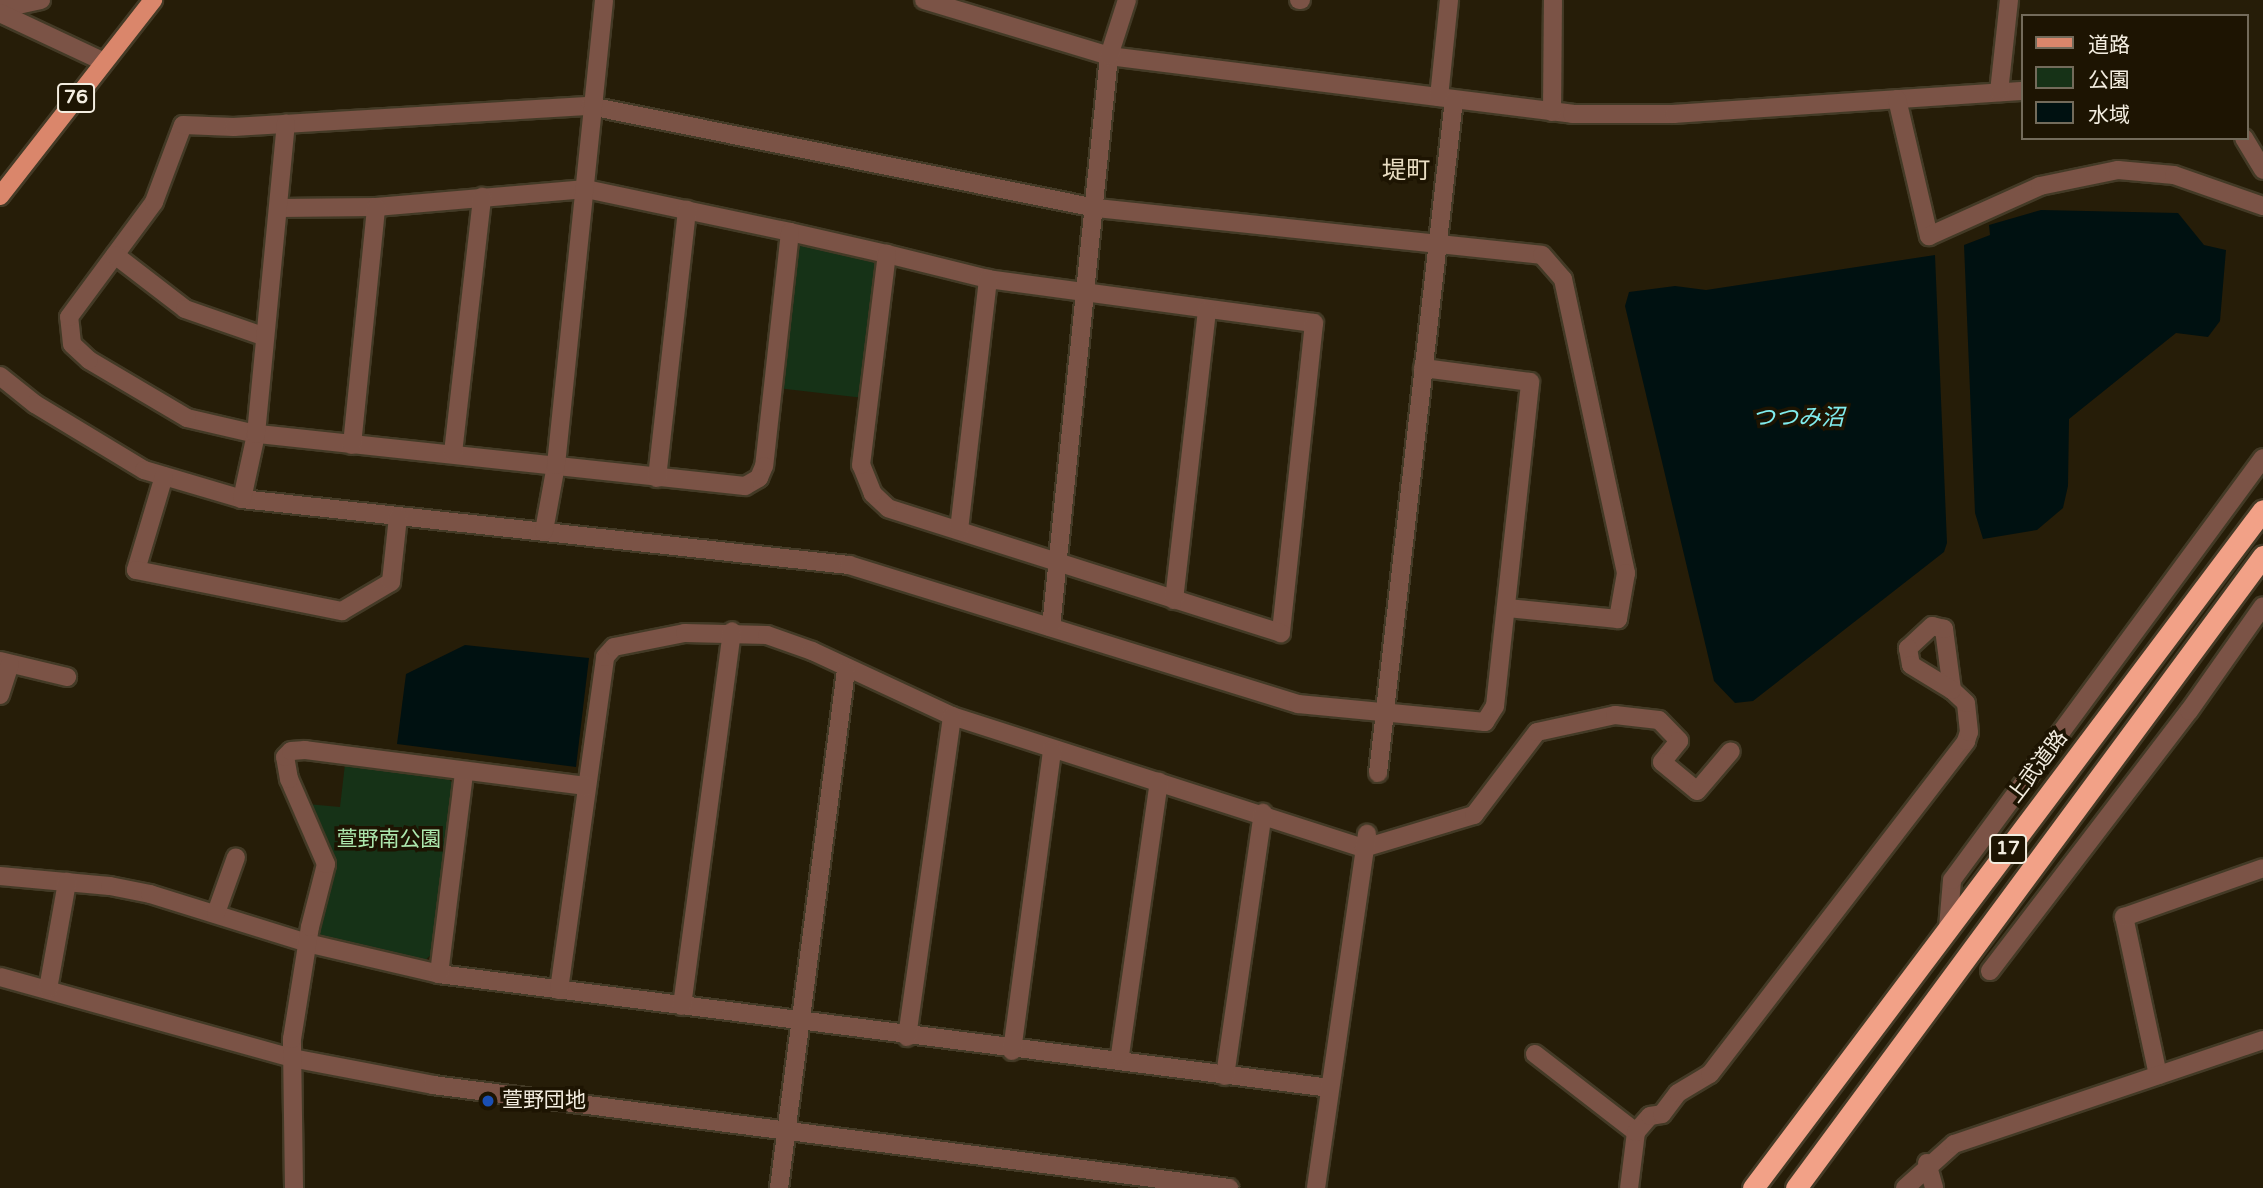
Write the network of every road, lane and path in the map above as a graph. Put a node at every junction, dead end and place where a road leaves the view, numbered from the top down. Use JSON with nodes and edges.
{"nodes":[{"id":1,"x":41,"y":0,"type":"edge"},
{"id":2,"x":153,"y":0,"type":"edge"},
{"id":3,"x":604,"y":0,"type":"edge"},
{"id":4,"x":924,"y":0,"type":"edge"},
{"id":5,"x":1127,"y":0,"type":"edge"},
{"id":6,"x":1449,"y":0,"type":"edge"},
{"id":7,"x":1553,"y":0,"type":"edge"},
{"id":8,"x":2009,"y":0,"type":"edge"},
{"id":9,"x":0,"y":11,"type":"edge"},
{"id":10,"x":1110,"y":56,"type":"junction"},
{"id":11,"x":104,"y":62,"type":"junction"},
{"id":12,"x":2022,"y":91,"type":"edge"},
{"id":13,"x":1999,"y":92,"type":"junction"},
{"id":14,"x":1447,"y":98,"type":"junction"},
{"id":15,"x":1898,"y":99,"type":"junction"},
{"id":16,"x":590,"y":106,"type":"junction"},
{"id":17,"x":1552,"y":112,"type":"junction"},
{"id":18,"x":286,"y":123,"type":"junction"},
{"id":19,"x":2245,"y":140,"type":"edge"},
{"id":20,"x":2263,"y":170,"type":"edge"},
{"id":21,"x":586,"y":189,"type":"junction"},
{"id":22,"x":0,"y":196,"type":"edge"},
{"id":23,"x":482,"y":197,"type":"junction"},
{"id":24,"x":2263,"y":206,"type":"edge"},
{"id":25,"x":376,"y":207,"type":"junction"},
{"id":26,"x":279,"y":208,"type":"junction"},
{"id":27,"x":1096,"y":208,"type":"junction"},
{"id":28,"x":687,"y":210,"type":"junction"},
{"id":29,"x":790,"y":232,"type":"junction"},
{"id":30,"x":1438,"y":242,"type":"junction"},
{"id":31,"x":887,"y":254,"type":"junction"},
{"id":32,"x":115,"y":255,"type":"junction"},
{"id":33,"x":988,"y":279,"type":"junction"},
{"id":34,"x":1085,"y":295,"type":"junction"},
{"id":35,"x":1208,"y":311,"type":"junction"},
{"id":36,"x":263,"y":336,"type":"junction"},
{"id":37,"x":1423,"y":368,"type":"junction"},
{"id":38,"x":0,"y":376,"type":"edge"},
{"id":39,"x":256,"y":434,"type":"junction"},
{"id":40,"x":352,"y":445,"type":"junction"},
{"id":41,"x":453,"y":453,"type":"junction"},
{"id":42,"x":2263,"y":458,"type":"edge"},
{"id":43,"x":556,"y":465,"type":"junction"},
{"id":44,"x":164,"y":476,"type":"junction"},
{"id":45,"x":657,"y":478,"type":"junction"},
{"id":46,"x":242,"y":499,"type":"junction"},
{"id":47,"x":2263,"y":510,"type":"edge"},
{"id":48,"x":398,"y":517,"type":"junction"},
{"id":49,"x":958,"y":530,"type":"junction"},
{"id":50,"x":544,"y":531,"type":"junction"},
{"id":51,"x":2263,"y":556,"type":"edge"},
{"id":52,"x":1058,"y":563,"type":"junction"},
{"id":53,"x":1174,"y":600,"type":"junction"},
{"id":54,"x":2263,"y":606,"type":"edge"},
{"id":55,"x":1508,"y":608,"type":"junction"},
{"id":56,"x":1051,"y":627,"type":"junction"},
{"id":57,"x":732,"y":631,"type":"junction"},
{"id":58,"x":5,"y":663,"type":"edge"},
{"id":59,"x":846,"y":670,"type":"junction"},
{"id":60,"x":67,"y":677,"type":"dead end"},
{"id":61,"x":1952,"y":690,"type":"dead end"},
{"id":62,"x":0,"y":695,"type":"edge"},
{"id":63,"x":1384,"y":714,"type":"junction"},
{"id":64,"x":952,"y":716,"type":"junction"},
{"id":65,"x":1052,"y":750,"type":"junction"},
{"id":66,"x":1731,"y":751,"type":"dead end"},
{"id":67,"x":464,"y":772,"type":"junction"},
{"id":68,"x":1378,"y":773,"type":"dead end"},
{"id":69,"x":1159,"y":782,"type":"junction"},
{"id":70,"x":587,"y":786,"type":"junction"},
{"id":71,"x":1263,"y":813,"type":"junction"},
{"id":72,"x":1366,"y":841,"type":"junction"},
{"id":73,"x":236,"y":856,"type":"dead end"},
{"id":74,"x":2263,"y":868,"type":"edge"},
{"id":75,"x":0,"y":876,"type":"edge"},
{"id":76,"x":67,"y":881,"type":"junction"},
{"id":77,"x":216,"y":914,"type":"junction"},
{"id":78,"x":1948,"y":928,"type":"junction"},
{"id":79,"x":307,"y":943,"type":"junction"},
{"id":80,"x":1990,"y":971,"type":"dead end"},
{"id":81,"x":439,"y":974,"type":"junction"},
{"id":82,"x":0,"y":977,"type":"edge"},
{"id":83,"x":48,"y":989,"type":"junction"},
{"id":84,"x":559,"y":990,"type":"junction"},
{"id":85,"x":681,"y":1006,"type":"junction"},
{"id":86,"x":802,"y":1023,"type":"junction"},
{"id":87,"x":907,"y":1037,"type":"junction"},
{"id":88,"x":2263,"y":1040,"type":"edge"},
{"id":89,"x":1012,"y":1051,"type":"junction"},
{"id":90,"x":1535,"y":1054,"type":"dead end"},
{"id":91,"x":1120,"y":1055,"type":"dead end"},
{"id":92,"x":292,"y":1058,"type":"junction"},
{"id":93,"x":1225,"y":1076,"type":"junction"},
{"id":94,"x":2158,"y":1076,"type":"junction"},
{"id":95,"x":1330,"y":1088,"type":"junction"},
{"id":96,"x":787,"y":1130,"type":"junction"},
{"id":97,"x":1636,"y":1132,"type":"junction"},
{"id":98,"x":1927,"y":1163,"type":"junction"},
{"id":99,"x":294,"y":1188,"type":"edge"},
{"id":100,"x":779,"y":1188,"type":"edge"},
{"id":101,"x":1229,"y":1188,"type":"edge"},
{"id":102,"x":1315,"y":1188,"type":"edge"},
{"id":103,"x":1629,"y":1188,"type":"edge"},
{"id":104,"x":1753,"y":1188,"type":"edge"},
{"id":105,"x":1796,"y":1188,"type":"edge"},
{"id":106,"x":1905,"y":1188,"type":"edge"},
{"id":107,"x":1934,"y":1188,"type":"edge"}],
"edges":[{"from":1,"to":9,"type":"street"},
{"from":2,"to":11,"type":"main road","number":"76"},
{"from":3,"to":16,"type":"street"},
{"from":4,"to":10,"type":"street"},
{"from":5,"to":10,"type":"street"},
{"from":6,"to":14,"type":"street"},
{"from":7,"to":17,"type":"street"},
{"from":8,"to":13,"type":"street"},
{"from":9,"to":11,"type":"street"},
{"from":10,"to":14,"type":"street"},
{"from":10,"to":27,"type":"street"},
{"from":11,"to":22,"type":"main road","number":"76"},
{"from":12,"to":13,"type":"street"},
{"from":13,"to":15,"type":"street"},
{"from":14,"to":17,"type":"street"},
{"from":14,"to":30,"type":"street"},
{"from":15,"to":17,"type":"street"},
{"from":15,"to":24,"type":"street"},
{"from":16,"to":18,"type":"street"},
{"from":16,"to":21,"type":"street"},
{"from":16,"to":27,"type":"street"},
{"from":18,"to":26,"type":"street"},
{"from":18,"to":32,"type":"street"},
{"from":19,"to":20,"type":"street"},
{"from":21,"to":23,"type":"street"},
{"from":21,"to":28,"type":"street"},
{"from":21,"to":43,"type":"street"},
{"from":23,"to":25,"type":"street"},
{"from":23,"to":41,"type":"street"},
{"from":25,"to":26,"type":"street"},
{"from":25,"to":40,"type":"street"},
{"from":26,"to":36,"type":"street"},
{"from":27,"to":30,"type":"street"},
{"from":27,"to":34,"type":"street"},
{"from":28,"to":29,"type":"street"},
{"from":28,"to":45,"type":"street"},
{"from":29,"to":31,"type":"street"},
{"from":29,"to":45,"type":"street"},
{"from":30,"to":37,"type":"street"},
{"from":30,"to":55,"type":"street"},
{"from":31,"to":33,"type":"street"},
{"from":31,"to":49,"type":"street"},
{"from":32,"to":36,"type":"street"},
{"from":32,"to":39,"type":"street"},
{"from":33,"to":34,"type":"street"},
{"from":33,"to":49,"type":"street"},
{"from":34,"to":35,"type":"street"},
{"from":34,"to":52,"type":"street"},
{"from":35,"to":53,"type":"street"},
{"from":35,"to":53,"type":"street"},
{"from":36,"to":39,"type":"street"},
{"from":37,"to":55,"type":"street"},
{"from":37,"to":63,"type":"street"},
{"from":38,"to":44,"type":"street"},
{"from":39,"to":40,"type":"street"},
{"from":39,"to":46,"type":"street"},
{"from":40,"to":41,"type":"street"},
{"from":41,"to":43,"type":"street"},
{"from":42,"to":78,"type":"street"},
{"from":43,"to":45,"type":"street"},
{"from":43,"to":50,"type":"street"},
{"from":44,"to":46,"type":"street"},
{"from":44,"to":48,"type":"street"},
{"from":46,"to":48,"type":"street"},
{"from":47,"to":78,"type":"highway","name":"上武道路","number":"17"},
{"from":48,"to":50,"type":"street"},
{"from":49,"to":52,"type":"street"},
{"from":50,"to":56,"type":"street"},
{"from":51,"to":105,"type":"highway","number":"17"},
{"from":52,"to":53,"type":"street"},
{"from":52,"to":56,"type":"street"},
{"from":54,"to":80,"type":"street"},
{"from":55,"to":63,"type":"street"},
{"from":56,"to":63,"type":"street"},
{"from":57,"to":59,"type":"street"},
{"from":57,"to":70,"type":"street"},
{"from":57,"to":85,"type":"street"},
{"from":58,"to":60,"type":"street"},
{"from":58,"to":62,"type":"street"},
{"from":59,"to":64,"type":"street"},
{"from":59,"to":86,"type":"street"},
{"from":61,"to":97,"type":"street"},
{"from":63,"to":68,"type":"street"},
{"from":64,"to":65,"type":"street"},
{"from":64,"to":87,"type":"street"},
{"from":65,"to":69,"type":"street"},
{"from":65,"to":89,"type":"street"},
{"from":66,"to":72,"type":"street"},
{"from":67,"to":70,"type":"street"},
{"from":67,"to":79,"type":"street"},
{"from":67,"to":81,"type":"street"},
{"from":69,"to":71,"type":"street"},
{"from":69,"to":91,"type":"street"},
{"from":70,"to":84,"type":"street"},
{"from":71,"to":72,"type":"street"},
{"from":71,"to":93,"type":"street"},
{"from":72,"to":95,"type":"street"},
{"from":73,"to":77,"type":"street"},
{"from":74,"to":94,"type":"street"},
{"from":75,"to":76,"type":"street"},
{"from":76,"to":77,"type":"street"},
{"from":76,"to":83,"type":"street"},
{"from":77,"to":79,"type":"street"},
{"from":78,"to":104,"type":"highway","name":"上武道路","number":"17"},
{"from":79,"to":81,"type":"street"},
{"from":79,"to":92,"type":"street"},
{"from":81,"to":84,"type":"street"},
{"from":82,"to":83,"type":"street"},
{"from":83,"to":92,"type":"street"},
{"from":84,"to":85,"type":"street"},
{"from":85,"to":86,"type":"street"},
{"from":86,"to":87,"type":"street"},
{"from":86,"to":96,"type":"street"},
{"from":87,"to":89,"type":"street"},
{"from":88,"to":94,"type":"street"},
{"from":89,"to":93,"type":"street"},
{"from":90,"to":97,"type":"street"},
{"from":92,"to":96,"type":"street"},
{"from":92,"to":99,"type":"street"},
{"from":93,"to":95,"type":"street"},
{"from":94,"to":98,"type":"street"},
{"from":95,"to":102,"type":"street"},
{"from":96,"to":100,"type":"street"},
{"from":96,"to":101,"type":"street"},
{"from":97,"to":103,"type":"street"},
{"from":98,"to":106,"type":"street"},
{"from":98,"to":107,"type":"street"}]}
